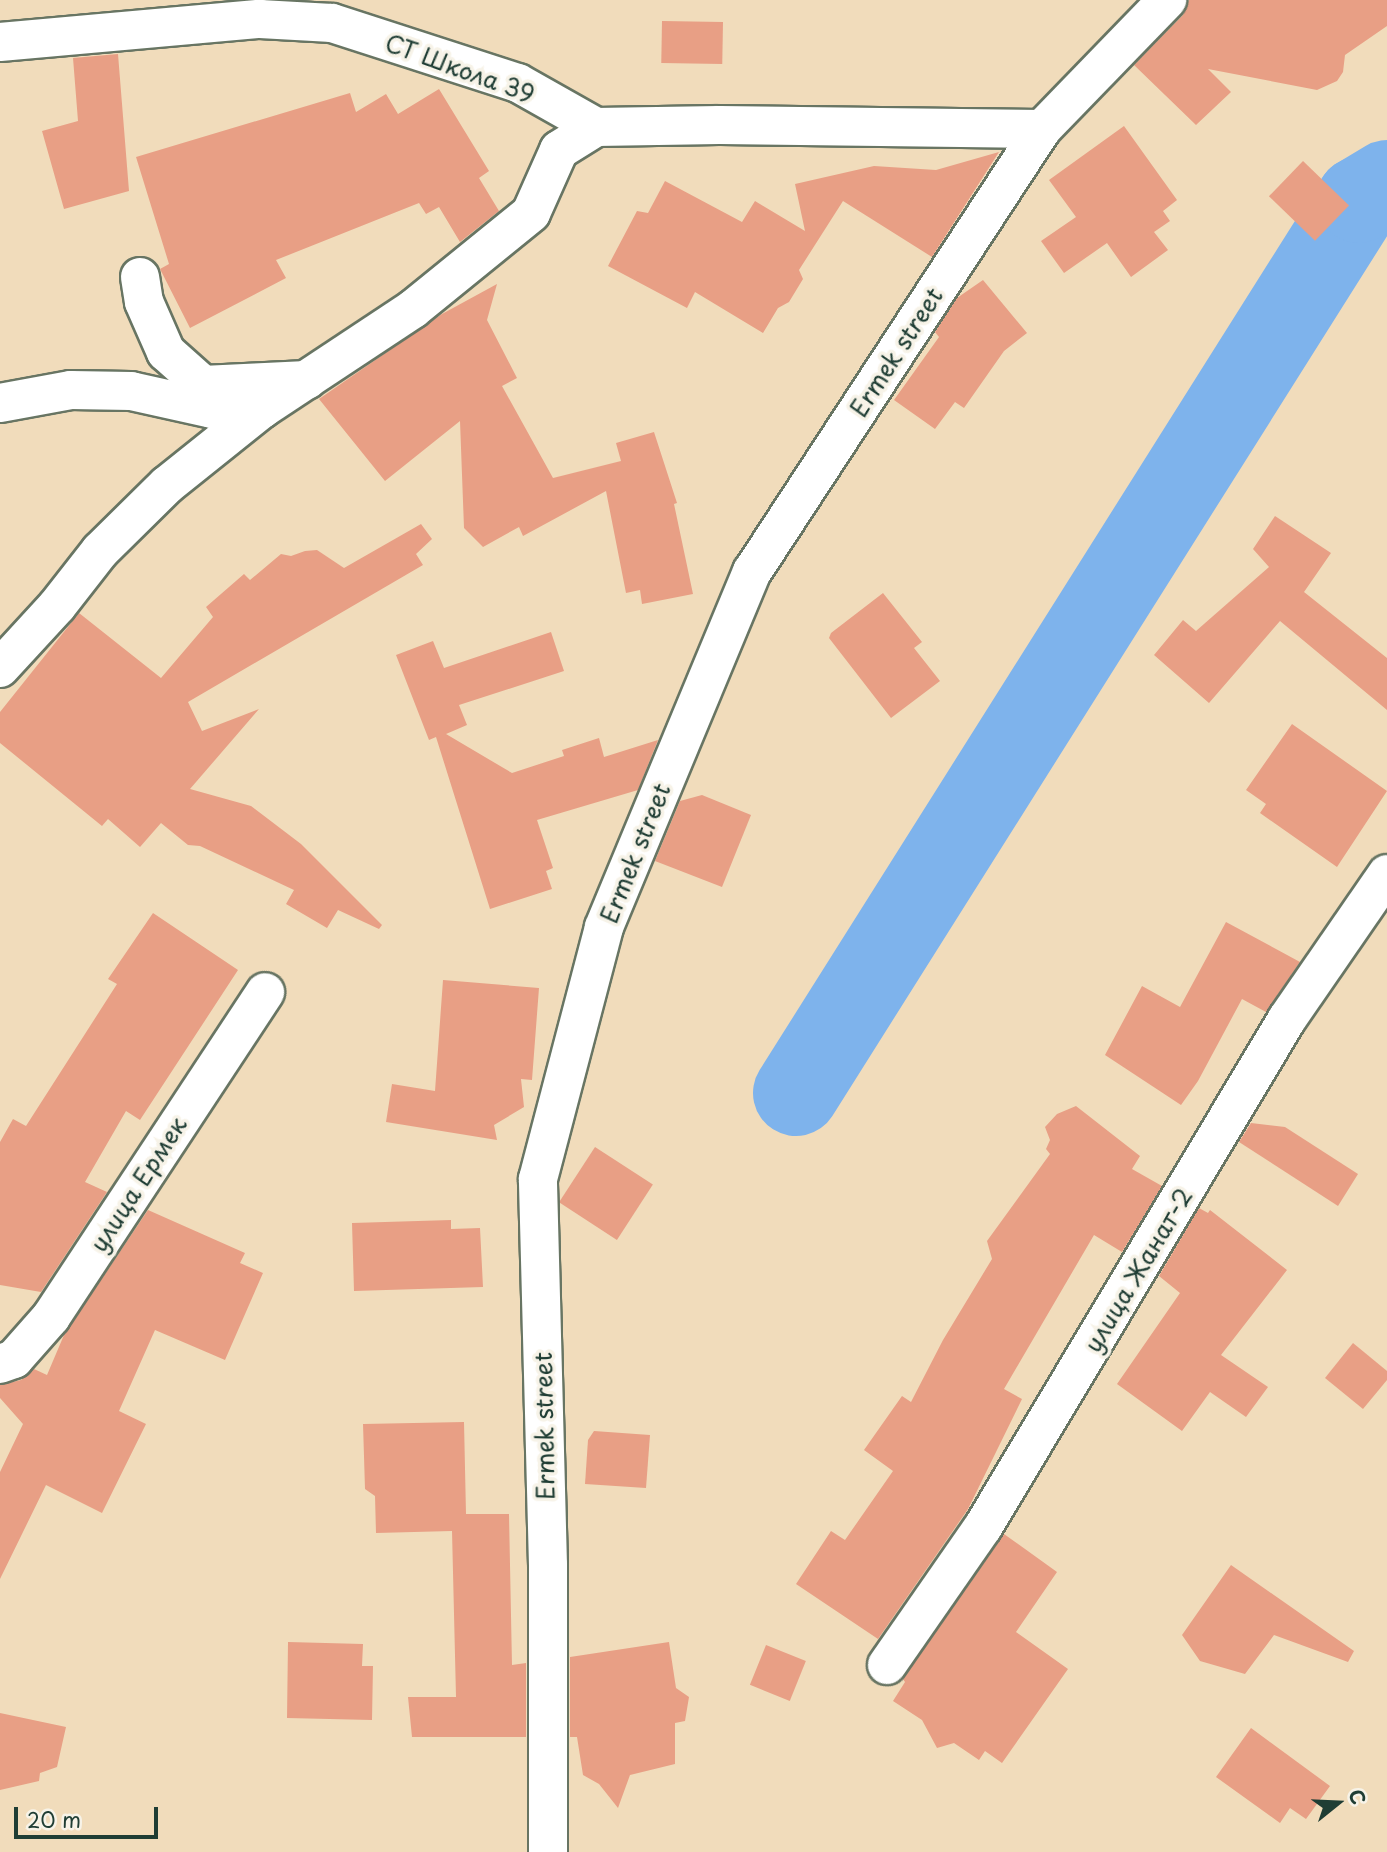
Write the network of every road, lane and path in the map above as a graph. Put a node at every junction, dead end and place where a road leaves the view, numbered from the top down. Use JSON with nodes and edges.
{"nodes":[{"id":1,"x":1167,"y":0,"type":"edge"},
{"id":2,"x":0,"y":42,"type":"edge"},
{"id":3,"x":596,"y":127,"type":"junction"},
{"id":4,"x":1042,"y":129,"type":"junction"},
{"id":5,"x":140,"y":277,"type":"dead end"},
{"id":6,"x":307,"y":380,"type":"junction"},
{"id":7,"x":0,"y":403,"type":"edge"},
{"id":8,"x":262,"y":409,"type":"junction"},
{"id":9,"x":0,"y":668,"type":"edge"},
{"id":10,"x":1387,"y":874,"type":"edge"},
{"id":11,"x":265,"y":992,"type":"dead end"},
{"id":12,"x":0,"y":1364,"type":"edge"},
{"id":13,"x":887,"y":1665,"type":"dead end"},
{"id":14,"x":548,"y":1852,"type":"edge"}],
"edges":[{"from":1,"to":4,"type":"street","name":"Ermek street"},
{"from":2,"to":3,"type":"street","name":"СТ Школа 39"},
{"from":3,"to":4,"type":"street"},
{"from":3,"to":6,"type":"street"},
{"from":4,"to":14,"type":"street","name":"Ermek street"},
{"from":5,"to":6,"type":"street"},
{"from":6,"to":8,"type":"street"},
{"from":7,"to":8,"type":"street"},
{"from":8,"to":9,"type":"street"},
{"from":10,"to":13,"type":"street","name":"улица Жанат-2"},
{"from":11,"to":12,"type":"street","name":"улица Ермек"}]}
